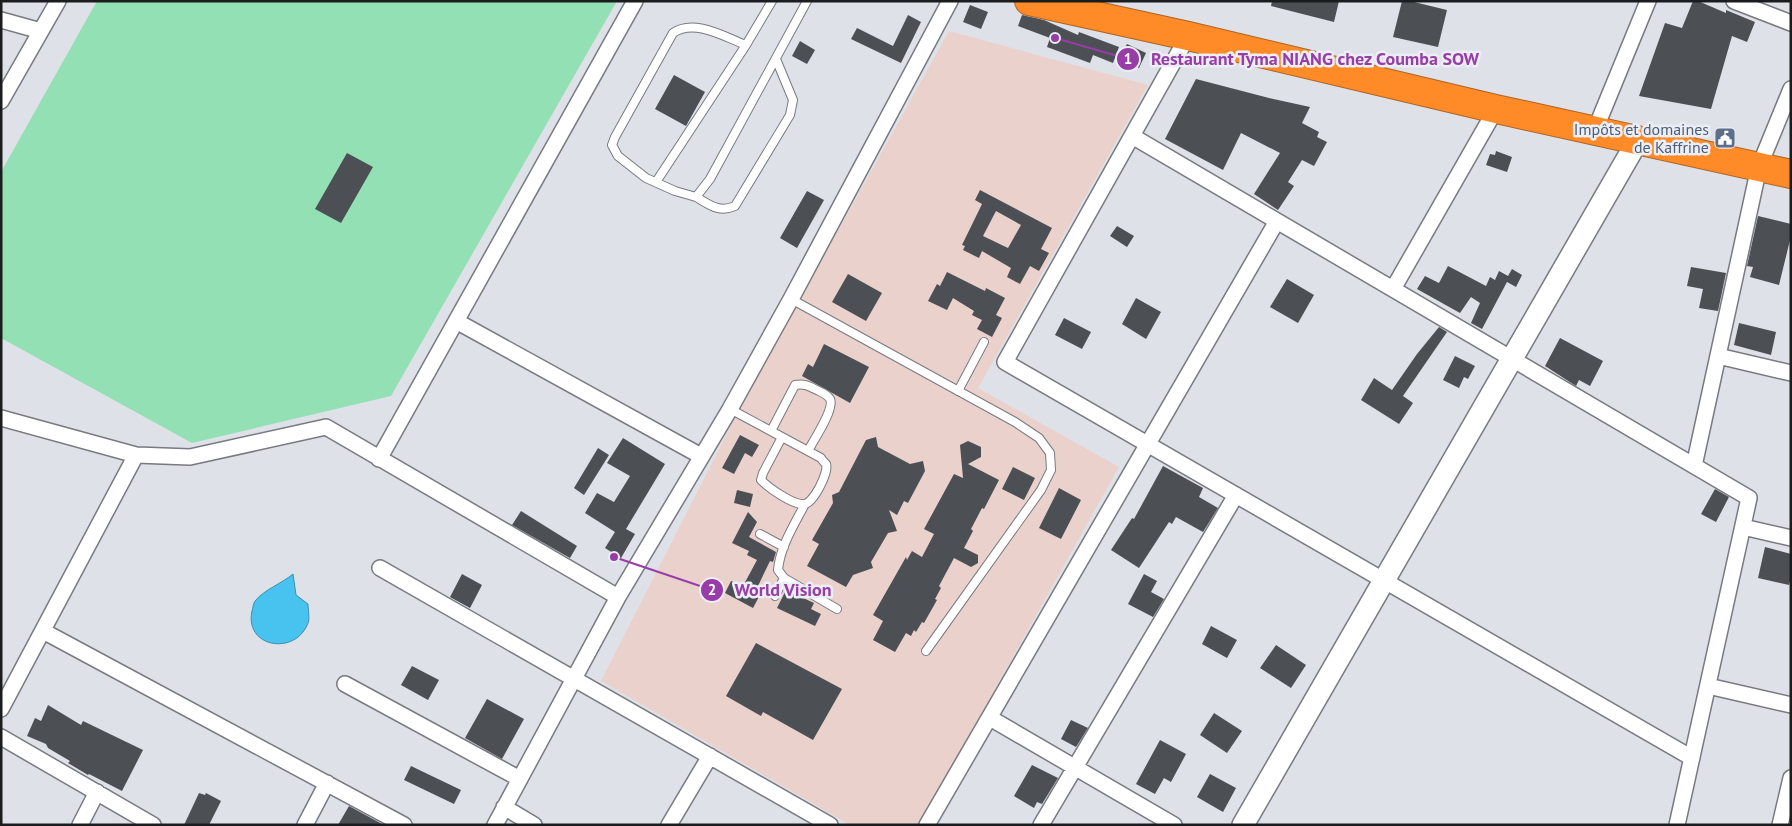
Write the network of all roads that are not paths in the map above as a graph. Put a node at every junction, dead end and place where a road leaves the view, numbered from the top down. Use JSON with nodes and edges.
{"nodes":[{"id":1,"x":58,"y":1,"type":"edge"},
{"id":2,"x":635,"y":1,"type":"edge"},
{"id":3,"x":772,"y":1,"type":"edge"},
{"id":4,"x":807,"y":1,"type":"edge"},
{"id":5,"x":950,"y":1,"type":"edge"},
{"id":6,"x":1029,"y":1,"type":"edge"},
{"id":7,"x":1648,"y":1,"type":"edge"},
{"id":8,"x":1734,"y":1,"type":"edge"},
{"id":9,"x":1,"y":20,"type":"edge"},
{"id":10,"x":1791,"y":23,"type":"edge"},
{"id":11,"x":41,"y":31,"type":"junction"},
{"id":12,"x":1188,"y":36,"type":"junction"},
{"id":13,"x":746,"y":45,"type":"junction"},
{"id":14,"x":776,"y":59,"type":"junction"},
{"id":15,"x":1791,"y":89,"type":"edge"},
{"id":16,"x":1,"y":101,"type":"edge"},
{"id":17,"x":1496,"y":109,"type":"junction"},
{"id":18,"x":1595,"y":130,"type":"junction"},
{"id":19,"x":1132,"y":136,"type":"junction"},
{"id":20,"x":1638,"y":140,"type":"junction"},
{"id":21,"x":1759,"y":167,"type":"junction"},
{"id":22,"x":1791,"y":174,"type":"edge"},
{"id":23,"x":656,"y":182,"type":"junction"},
{"id":24,"x":696,"y":197,"type":"junction"},
{"id":25,"x":1277,"y":221,"type":"junction"},
{"id":26,"x":1393,"y":289,"type":"junction"},
{"id":27,"x":791,"y":298,"type":"junction"},
{"id":28,"x":456,"y":321,"type":"junction"},
{"id":29,"x":984,"y":342,"type":"dead end"},
{"id":30,"x":1718,"y":356,"type":"junction"},
{"id":31,"x":1512,"y":359,"type":"junction"},
{"id":32,"x":1791,"y":373,"type":"edge"},
{"id":33,"x":958,"y":390,"type":"junction"},
{"id":34,"x":730,"y":409,"type":"junction"},
{"id":35,"x":1,"y":418,"type":"edge"},
{"id":36,"x":771,"y":431,"type":"junction"},
{"id":37,"x":782,"y":437,"type":"junction"},
{"id":38,"x":1148,"y":444,"type":"junction"},
{"id":39,"x":808,"y":451,"type":"junction"},
{"id":40,"x":136,"y":454,"type":"junction"},
{"id":41,"x":701,"y":456,"type":"junction"},
{"id":42,"x":379,"y":459,"type":"junction"},
{"id":43,"x":1694,"y":466,"type":"junction"},
{"id":44,"x":1236,"y":495,"type":"junction"},
{"id":45,"x":804,"y":504,"type":"junction"},
{"id":46,"x":1743,"y":527,"type":"junction"},
{"id":47,"x":760,"y":534,"type":"dead end"},
{"id":48,"x":1791,"y":538,"type":"edge"},
{"id":49,"x":784,"y":547,"type":"junction"},
{"id":50,"x":380,"y":568,"type":"dead end"},
{"id":51,"x":784,"y":578,"type":"junction"},
{"id":52,"x":1384,"y":580,"type":"junction"},
{"id":53,"x":775,"y":596,"type":"dead end"},
{"id":54,"x":618,"y":597,"type":"junction"},
{"id":55,"x":837,"y":609,"type":"dead end"},
{"id":56,"x":43,"y":631,"type":"junction"},
{"id":57,"x":926,"y":651,"type":"dead end"},
{"id":58,"x":574,"y":678,"type":"junction"},
{"id":59,"x":346,"y":684,"type":"dead end"},
{"id":60,"x":1708,"y":686,"type":"junction"},
{"id":61,"x":1791,"y":705,"type":"edge"},
{"id":62,"x":1,"y":709,"type":"edge"},
{"id":63,"x":990,"y":718,"type":"junction"},
{"id":64,"x":1,"y":737,"type":"edge"},
{"id":65,"x":710,"y":756,"type":"junction"},
{"id":66,"x":1692,"y":758,"type":"junction"},
{"id":67,"x":1075,"y":767,"type":"junction"},
{"id":68,"x":1791,"y":778,"type":"edge"},
{"id":69,"x":520,"y":779,"type":"junction"},
{"id":70,"x":328,"y":783,"type":"junction"},
{"id":71,"x":97,"y":792,"type":"junction"},
{"id":72,"x":504,"y":807,"type":"junction"},
{"id":73,"x":80,"y":825,"type":"edge"},
{"id":74,"x":153,"y":825,"type":"edge"},
{"id":75,"x":305,"y":825,"type":"edge"},
{"id":76,"x":404,"y":825,"type":"edge"},
{"id":77,"x":495,"y":825,"type":"edge"},
{"id":78,"x":534,"y":825,"type":"edge"},
{"id":79,"x":669,"y":825,"type":"edge"},
{"id":80,"x":830,"y":825,"type":"edge"},
{"id":81,"x":927,"y":825,"type":"edge"},
{"id":82,"x":1041,"y":825,"type":"edge"},
{"id":83,"x":1174,"y":825,"type":"edge"},
{"id":84,"x":1243,"y":825,"type":"edge"},
{"id":85,"x":1677,"y":825,"type":"edge"},
{"id":86,"x":1780,"y":825,"type":"edge"}],
"edges":[{"from":1,"to":11,"type":"street"},
{"from":2,"to":28,"type":"street"},
{"from":3,"to":13,"type":"lane"},
{"from":4,"to":14,"type":"lane"},
{"from":5,"to":27,"type":"street"},
{"from":6,"to":12,"type":"highway"},
{"from":7,"to":18,"type":"street"},
{"from":8,"to":10,"type":"street"},
{"from":9,"to":11,"type":"street"},
{"from":11,"to":16,"type":"street"},
{"from":12,"to":17,"type":"highway"},
{"from":12,"to":19,"type":"street"},
{"from":13,"to":23,"type":"lane"},
{"from":13,"to":23,"type":"lane"},
{"from":14,"to":24,"type":"lane"},
{"from":14,"to":24,"type":"lane"},
{"from":15,"to":21,"type":"street"},
{"from":17,"to":18,"type":"highway"},
{"from":17,"to":26,"type":"street"},
{"from":18,"to":20,"type":"highway"},
{"from":19,"to":25,"type":"street"},
{"from":19,"to":38,"type":"street"},
{"from":20,"to":21,"type":"highway"},
{"from":20,"to":31,"type":"street"},
{"from":21,"to":22,"type":"highway"},
{"from":21,"to":30,"type":"street"},
{"from":23,"to":24,"type":"lane"},
{"from":25,"to":26,"type":"street"},
{"from":25,"to":38,"type":"street"},
{"from":26,"to":31,"type":"street"},
{"from":27,"to":33,"type":"lane"},
{"from":27,"to":34,"type":"street"},
{"from":28,"to":41,"type":"street"},
{"from":28,"to":42,"type":"street"},
{"from":29,"to":33,"type":"lane"},
{"from":30,"to":32,"type":"street"},
{"from":30,"to":43,"type":"street"},
{"from":31,"to":43,"type":"street"},
{"from":31,"to":52,"type":"street"},
{"from":33,"to":57,"type":"lane"},
{"from":34,"to":36,"type":"lane"},
{"from":34,"to":41,"type":"street"},
{"from":35,"to":40,"type":"street"},
{"from":36,"to":37,"type":"lane"},
{"from":36,"to":39,"type":"lane"},
{"from":37,"to":39,"type":"lane"},
{"from":37,"to":45,"type":"lane"},
{"from":38,"to":44,"type":"street"},
{"from":38,"to":63,"type":"street"},
{"from":39,"to":45,"type":"lane"},
{"from":40,"to":42,"type":"street"},
{"from":40,"to":56,"type":"street"},
{"from":41,"to":54,"type":"street"},
{"from":42,"to":54,"type":"street"},
{"from":43,"to":46,"type":"street"},
{"from":44,"to":52,"type":"street"},
{"from":44,"to":67,"type":"street"},
{"from":45,"to":49,"type":"lane"},
{"from":46,"to":48,"type":"street"},
{"from":46,"to":60,"type":"street"},
{"from":47,"to":49,"type":"lane"},
{"from":49,"to":51,"type":"lane"},
{"from":50,"to":58,"type":"street"},
{"from":51,"to":53,"type":"lane"},
{"from":51,"to":55,"type":"lane"},
{"from":52,"to":66,"type":"street"},
{"from":52,"to":84,"type":"street"},
{"from":54,"to":58,"type":"street"},
{"from":56,"to":62,"type":"street"},
{"from":56,"to":70,"type":"street"},
{"from":58,"to":65,"type":"street"},
{"from":58,"to":69,"type":"street"},
{"from":59,"to":69,"type":"street"},
{"from":60,"to":61,"type":"street"},
{"from":60,"to":66,"type":"street"},
{"from":63,"to":67,"type":"street"},
{"from":63,"to":81,"type":"street"},
{"from":64,"to":71,"type":"street"},
{"from":65,"to":79,"type":"street"},
{"from":65,"to":80,"type":"street"},
{"from":66,"to":85,"type":"street"},
{"from":67,"to":82,"type":"street"},
{"from":67,"to":83,"type":"street"},
{"from":68,"to":86,"type":"street"},
{"from":69,"to":72,"type":"street"},
{"from":70,"to":75,"type":"street"},
{"from":70,"to":76,"type":"street"},
{"from":71,"to":73,"type":"street"},
{"from":71,"to":74,"type":"street"},
{"from":72,"to":77,"type":"street"},
{"from":72,"to":78,"type":"street"}]}
